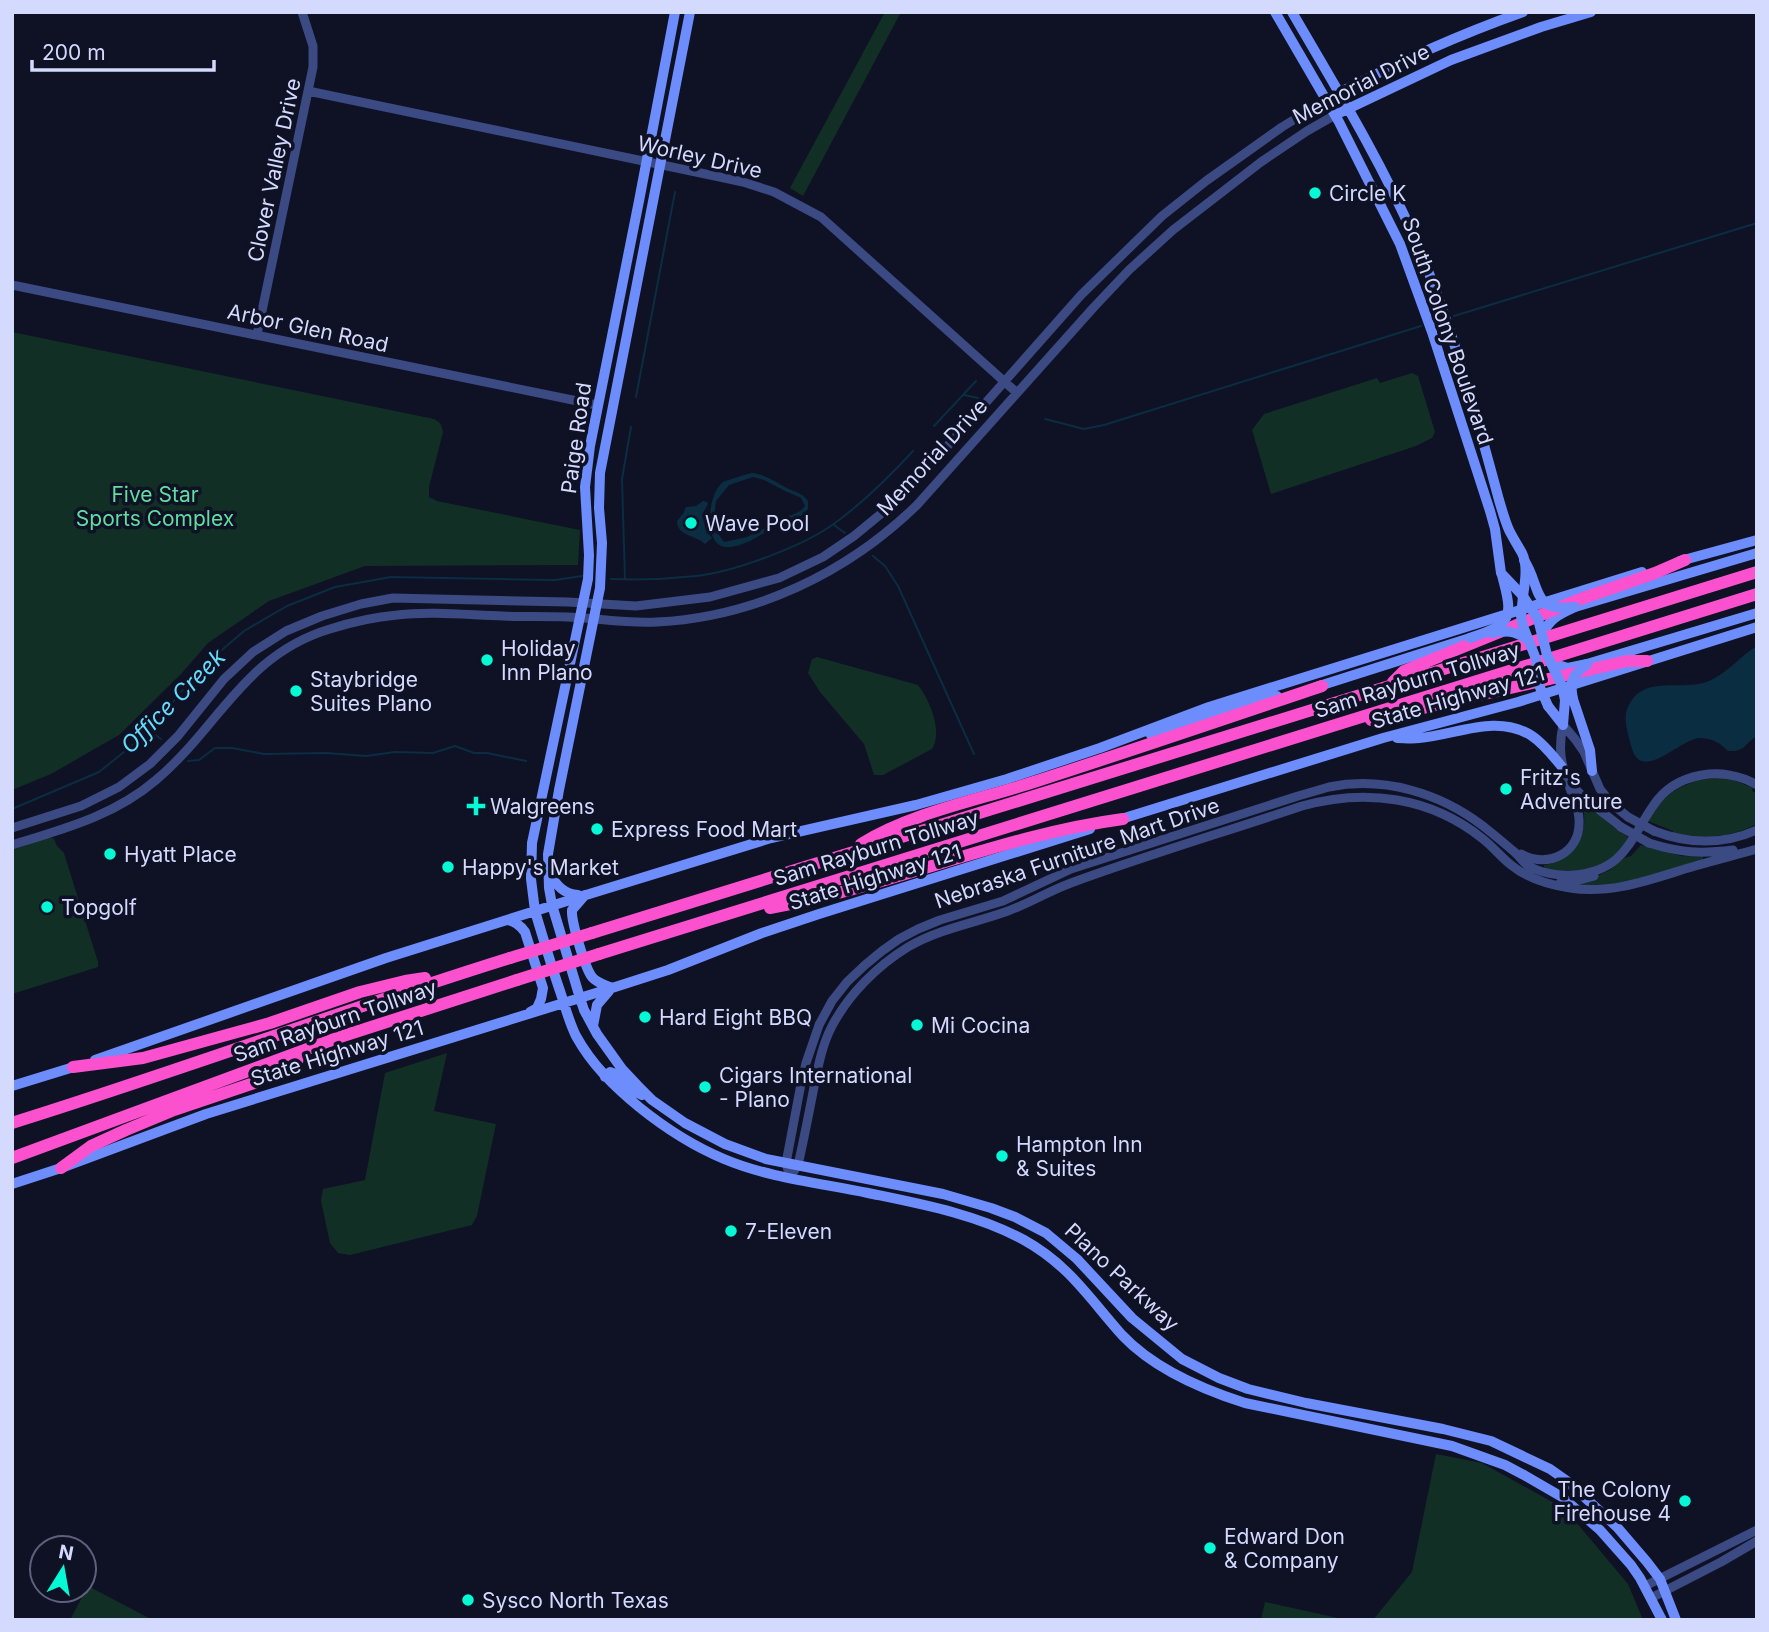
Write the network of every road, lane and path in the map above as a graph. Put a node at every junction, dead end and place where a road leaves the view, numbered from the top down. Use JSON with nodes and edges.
{"nodes":[{"id":1,"x":302,"y":12,"type":"edge"},
{"id":2,"x":674,"y":12,"type":"edge"},
{"id":3,"x":690,"y":12,"type":"edge"},
{"id":4,"x":1275,"y":12,"type":"edge"},
{"id":5,"x":1292,"y":12,"type":"edge"},
{"id":6,"x":1523,"y":12,"type":"edge"},
{"id":7,"x":1591,"y":12,"type":"edge"},
{"id":8,"x":1479,"y":28,"type":"junction"},
{"id":9,"x":1484,"y":47,"type":"junction"},
{"id":10,"x":308,"y":91,"type":"junction"},
{"id":11,"x":1339,"y":93,"type":"junction"},
{"id":12,"x":1326,"y":100,"type":"junction"},
{"id":13,"x":1349,"y":108,"type":"junction"},
{"id":14,"x":1335,"y":116,"type":"junction"},
{"id":15,"x":647,"y":162,"type":"junction"},
{"id":16,"x":660,"y":165,"type":"junction"},
{"id":17,"x":1415,"y":238,"type":"junction"},
{"id":18,"x":1400,"y":244,"type":"junction"},
{"id":19,"x":12,"y":285,"type":"edge"},
{"id":20,"x":257,"y":335,"type":"junction"},
{"id":21,"x":1004,"y":380,"type":"junction"},
{"id":22,"x":1017,"y":393,"type":"junction"},
{"id":23,"x":597,"y":405,"type":"junction"},
{"id":24,"x":1481,"y":434,"type":"junction"},
{"id":25,"x":1466,"y":438,"type":"junction"},
{"id":26,"x":940,"y":454,"type":"junction"},
{"id":27,"x":952,"y":465,"type":"junction"},
{"id":28,"x":1757,"y":540,"type":"edge"},
{"id":29,"x":1757,"y":554,"type":"edge"},
{"id":30,"x":1523,"y":557,"type":"junction"},
{"id":31,"x":1685,"y":560,"type":"junction"},
{"id":32,"x":1501,"y":570,"type":"junction"},
{"id":33,"x":1757,"y":572,"type":"edge"},
{"id":34,"x":765,"y":583,"type":"junction"},
{"id":35,"x":1757,"y":594,"type":"edge"},
{"id":36,"x":1522,"y":596,"type":"junction"},
{"id":37,"x":393,"y":598,"type":"junction"},
{"id":38,"x":770,"y":598,"type":"junction"},
{"id":39,"x":583,"y":603,"type":"junction"},
{"id":40,"x":597,"y":604,"type":"junction"},
{"id":41,"x":1574,"y":607,"type":"junction"},
{"id":42,"x":1757,"y":613,"type":"edge"},
{"id":43,"x":395,"y":615,"type":"junction"},
{"id":44,"x":579,"y":618,"type":"junction"},
{"id":45,"x":594,"y":619,"type":"junction"},
{"id":46,"x":1757,"y":627,"type":"edge"},
{"id":47,"x":1542,"y":635,"type":"junction"},
{"id":48,"x":1470,"y":638,"type":"junction"},
{"id":49,"x":1528,"y":639,"type":"junction"},
{"id":50,"x":1647,"y":661,"type":"junction"},
{"id":51,"x":1551,"y":663,"type":"junction"},
{"id":52,"x":1587,"y":664,"type":"junction"},
{"id":53,"x":1390,"y":685,"type":"junction"},
{"id":54,"x":1322,"y":686,"type":"junction"},
{"id":55,"x":1569,"y":699,"type":"junction"},
{"id":56,"x":1563,"y":725,"type":"junction"},
{"id":57,"x":1326,"y":728,"type":"junction"},
{"id":58,"x":178,"y":736,"type":"junction"},
{"id":59,"x":1383,"y":738,"type":"junction"},
{"id":60,"x":554,"y":745,"type":"junction"},
{"id":61,"x":191,"y":746,"type":"junction"},
{"id":62,"x":568,"y":748,"type":"junction"},
{"id":63,"x":1100,"y":748,"type":"junction"},
{"id":64,"x":1562,"y":768,"type":"junction"},
{"id":65,"x":1592,"y":771,"type":"junction"},
{"id":66,"x":1568,"y":782,"type":"junction"},
{"id":67,"x":1757,"y":785,"type":"edge"},
{"id":68,"x":51,"y":816,"type":"junction"},
{"id":69,"x":1123,"y":819,"type":"junction"},
{"id":70,"x":12,"y":828,"type":"edge"},
{"id":71,"x":1757,"y":830,"type":"edge"},
{"id":72,"x":56,"y":832,"type":"junction"},
{"id":73,"x":12,"y":845,"type":"edge"},
{"id":74,"x":1757,"y":847,"type":"edge"},
{"id":75,"x":1515,"y":851,"type":"junction"},
{"id":76,"x":846,"y":853,"type":"junction"},
{"id":77,"x":1610,"y":865,"type":"junction"},
{"id":78,"x":548,"y":873,"type":"junction"},
{"id":79,"x":1547,"y":882,"type":"junction"},
{"id":80,"x":586,"y":895,"type":"junction"},
{"id":81,"x":552,"y":905,"type":"junction"},
{"id":82,"x":535,"y":911,"type":"junction"},
{"id":83,"x":718,"y":918,"type":"junction"},
{"id":84,"x":504,"y":920,"type":"junction"},
{"id":85,"x":453,"y":975,"type":"junction"},
{"id":86,"x":612,"y":988,"type":"junction"},
{"id":87,"x":580,"y":998,"type":"junction"},
{"id":88,"x":564,"y":1003,"type":"junction"},
{"id":89,"x":523,"y":1016,"type":"junction"},
{"id":90,"x":570,"y":1021,"type":"junction"},
{"id":91,"x":593,"y":1027,"type":"junction"},
{"id":92,"x":340,"y":1037,"type":"junction"},
{"id":93,"x":73,"y":1067,"type":"junction"},
{"id":94,"x":605,"y":1077,"type":"junction"},
{"id":95,"x":12,"y":1086,"type":"edge"},
{"id":96,"x":652,"y":1100,"type":"junction"},
{"id":97,"x":12,"y":1124,"type":"edge"},
{"id":98,"x":12,"y":1158,"type":"edge"},
{"id":99,"x":786,"y":1163,"type":"junction"},
{"id":100,"x":798,"y":1165,"type":"junction"},
{"id":101,"x":61,"y":1168,"type":"junction"},
{"id":102,"x":790,"y":1177,"type":"junction"},
{"id":103,"x":12,"y":1184,"type":"edge"},
{"id":104,"x":1757,"y":1530,"type":"edge"},
{"id":105,"x":1757,"y":1541,"type":"edge"},
{"id":106,"x":1660,"y":1579,"type":"junction"},
{"id":107,"x":1645,"y":1586,"type":"junction"},
{"id":108,"x":1665,"y":1591,"type":"junction"},
{"id":109,"x":1651,"y":1598,"type":"junction"},
{"id":110,"x":1662,"y":1620,"type":"edge"},
{"id":111,"x":1676,"y":1620,"type":"edge"}],
"edges":[{"from":1,"to":10,"type":"street","name":"Clover Valley Drive"},
{"from":2,"to":15,"type":"main road","name":"Paige Road"},
{"from":3,"to":16,"type":"main road","name":"Paige Road"},
{"from":4,"to":12,"type":"main road","name":"South Colony Boulevard"},
{"from":5,"to":11,"type":"main road","name":"South Colony Boulevard"},
{"from":6,"to":8,"type":"main road","name":"Memorial Drive"},
{"from":7,"to":9,"type":"main road","name":"Memorial Drive"},
{"from":8,"to":9,"type":"main road"},
{"from":8,"to":11,"type":"main road","name":"Memorial Drive"},
{"from":9,"to":13,"type":"main road","name":"Memorial Drive"},
{"from":10,"to":15,"type":"street","name":"Worley Drive"},
{"from":10,"to":20,"type":"street","name":"Clover Valley Drive"},
{"from":11,"to":12,"type":"main road","name":"Memorial Drive"},
{"from":11,"to":13,"type":"main road","name":"South Colony Boulevard"},
{"from":12,"to":14,"type":"main road","name":"South Colony Boulevard"},
{"from":12,"to":21,"type":"street","name":"Memorial Drive"},
{"from":13,"to":14,"type":"main road","name":"Memorial Drive"},
{"from":13,"to":17,"type":"main road","name":"South Colony Boulevard"},
{"from":14,"to":18,"type":"main road","name":"South Colony Boulevard"},
{"from":14,"to":22,"type":"street","name":"Memorial Drive"},
{"from":15,"to":16,"type":"street","name":"Worley Drive"},
{"from":15,"to":23,"type":"main road","name":"Paige Road"},
{"from":16,"to":21,"type":"street","name":"Worley Drive"},
{"from":16,"to":40,"type":"main road","name":"Paige Road"},
{"from":17,"to":18,"type":"main road"},
{"from":17,"to":24,"type":"main road","name":"South Colony Boulevard"},
{"from":18,"to":25,"type":"main road","name":"South Colony Boulevard"},
{"from":19,"to":20,"type":"street","name":"Arbor Glen Road"},
{"from":20,"to":23,"type":"street","name":"Arbor Glen Road"},
{"from":21,"to":22,"type":"street","name":"Worley Drive"},
{"from":21,"to":26,"type":"street","name":"Memorial Drive"},
{"from":22,"to":27,"type":"street","name":"Memorial Drive"},
{"from":23,"to":39,"type":"main road","name":"Paige Road"},
{"from":24,"to":25,"type":"main road"},
{"from":24,"to":30,"type":"main road","name":"South Colony Boulevard"},
{"from":25,"to":32,"type":"main road","name":"South Colony Boulevard"},
{"from":26,"to":27,"type":"street"},
{"from":26,"to":34,"type":"street","name":"Memorial Drive"},
{"from":27,"to":38,"type":"street","name":"Memorial Drive"},
{"from":28,"to":31,"type":"main road"},
{"from":29,"to":41,"type":"main road"},
{"from":30,"to":36,"type":"main road"},
{"from":30,"to":41,"type":"main road","name":"South Colony Boulevard","bridge":true},
{"from":31,"to":53,"type":"highway"},
{"from":31,"to":63,"type":"main road"},
{"from":32,"to":36,"type":"main road","bridge":true},
{"from":32,"to":48,"type":"main road","name":"South Colony Boulevard","bridge":true},
{"from":33,"to":53,"type":"highway","name":"Sam Rayburn Tollway"},
{"from":34,"to":38,"type":"street"},
{"from":34,"to":40,"type":"street","name":"Memorial Drive"},
{"from":35,"to":57,"type":"highway","name":"Sam Rayburn Tollway"},
{"from":36,"to":47,"type":"main road","bridge":true},
{"from":36,"to":49,"type":"main road","bridge":true},
{"from":37,"to":39,"type":"street","name":"Memorial Drive"},
{"from":37,"to":43,"type":"street"},
{"from":37,"to":58,"type":"street","name":"Memorial Drive"},
{"from":38,"to":45,"type":"street","name":"Memorial Drive"},
{"from":39,"to":40,"type":"street","name":"Memorial Drive"},
{"from":39,"to":44,"type":"main road","name":"Paige Road"},
{"from":40,"to":45,"type":"main road","name":"Paige Road"},
{"from":41,"to":47,"type":"main road","bridge":true},
{"from":42,"to":52,"type":"main road"},
{"from":43,"to":44,"type":"street","name":"Memorial Drive"},
{"from":43,"to":61,"type":"street","name":"Memorial Drive"},
{"from":44,"to":45,"type":"street","name":"Memorial Drive"},
{"from":44,"to":60,"type":"main road","name":"Paige Road"},
{"from":45,"to":62,"type":"main road","name":"Paige Road"},
{"from":46,"to":50,"type":"main road","name":"State Highway 121"},
{"from":47,"to":51,"type":"main road","bridge":true},
{"from":48,"to":49,"type":"main road","bridge":true},
{"from":48,"to":54,"type":"main road"},
{"from":49,"to":56,"type":"main road","bridge":true},
{"from":50,"to":57,"type":"highway"},
{"from":50,"to":59,"type":"main road","name":"State Highway 121"},
{"from":51,"to":52,"type":"main road","bridge":true},
{"from":51,"to":55,"type":"main road","bridge":true},
{"from":52,"to":55,"type":"main road","bridge":true},
{"from":53,"to":76,"type":"highway","name":"Sam Rayburn Tollway"},
{"from":54,"to":63,"type":"main road"},
{"from":54,"to":76,"type":"highway"},
{"from":55,"to":56,"type":"main road"},
{"from":55,"to":65,"type":"main road"},
{"from":56,"to":64,"type":"street"},
{"from":56,"to":65,"type":"street"},
{"from":57,"to":83,"type":"highway","name":"Sam Rayburn Tollway"},
{"from":58,"to":61,"type":"street"},
{"from":58,"to":68,"type":"street","name":"Memorial Drive"},
{"from":59,"to":64,"type":"main road"},
{"from":59,"to":69,"type":"main road","name":"State Highway 121"},
{"from":60,"to":62,"type":"main road"},
{"from":60,"to":82,"type":"main road","name":"Paige Road"},
{"from":61,"to":72,"type":"street","name":"Memorial Drive"},
{"from":62,"to":78,"type":"main road","name":"Paige Road"},
{"from":63,"to":80,"type":"main road"},
{"from":64,"to":66,"type":"street"},
{"from":65,"to":71,"type":"street","bridge":true},
{"from":66,"to":74,"type":"street","bridge":true},
{"from":66,"to":75,"type":"street"},
{"from":67,"to":77,"type":"street"},
{"from":68,"to":70,"type":"street","name":"Memorial Drive"},
{"from":68,"to":72,"type":"street"},
{"from":69,"to":83,"type":"highway"},
{"from":69,"to":86,"type":"main road","name":"State Highway 121"},
{"from":72,"to":73,"type":"street","name":"Memorial Drive"},
{"from":74,"to":79,"type":"street","name":"Nebraska Furniture Mart Drive"},
{"from":75,"to":77,"type":"street","name":"Nebraska Furniture Mart Drive"},
{"from":75,"to":99,"type":"street","name":"Nebraska Furniture Mart Drive"},
{"from":76,"to":85,"type":"highway","name":"Sam Rayburn Tollway","bridge":true},
{"from":77,"to":79,"type":"street"},
{"from":78,"to":80,"type":"main road"},
{"from":78,"to":81,"type":"main road","name":"Paige Road"},
{"from":79,"to":100,"type":"street","name":"Nebraska Furniture Mart Drive"},
{"from":80,"to":81,"type":"main road"},
{"from":80,"to":86,"type":"main road"},
{"from":81,"to":82,"type":"main road"},
{"from":81,"to":87,"type":"main road","name":"Plano Parkway"},
{"from":82,"to":84,"type":"main road"},
{"from":82,"to":88,"type":"main road","name":"Plano Parkway"},
{"from":83,"to":92,"type":"highway","name":"Sam Rayburn Tollway","bridge":true},
{"from":84,"to":89,"type":"main road"},
{"from":84,"to":93,"type":"main road"},
{"from":85,"to":93,"type":"highway"},
{"from":85,"to":97,"type":"highway","name":"Sam Rayburn Tollway"},
{"from":86,"to":87,"type":"main road","name":"State Highway 121"},
{"from":86,"to":91,"type":"main road"},
{"from":87,"to":88,"type":"main road","name":"State Highway 121"},
{"from":87,"to":91,"type":"main road","name":"Plano Parkway"},
{"from":88,"to":89,"type":"main road","name":"State Highway 121"},
{"from":88,"to":90,"type":"main road","name":"Plano Parkway"},
{"from":89,"to":90,"type":"main road"},
{"from":89,"to":101,"type":"main road","name":"State Highway 121"},
{"from":90,"to":94,"type":"main road","name":"Plano Parkway"},
{"from":91,"to":96,"type":"main road","name":"Plano Parkway"},
{"from":92,"to":98,"type":"highway","name":"Sam Rayburn Tollway"},
{"from":92,"to":101,"type":"highway"},
{"from":93,"to":95,"type":"main road"},
{"from":94,"to":96,"type":"main road"},
{"from":94,"to":102,"type":"main road","name":"Plano Parkway"},
{"from":96,"to":99,"type":"main road","name":"Plano Parkway"},
{"from":99,"to":100,"type":"main road","name":"Plano Parkway"},
{"from":99,"to":102,"type":"street","name":"Nebraska Furniture Mart Drive"},
{"from":100,"to":102,"type":"street","name":"Nebraska Furniture Mart Drive"},
{"from":100,"to":106,"type":"main road","name":"Plano Parkway"},
{"from":101,"to":103,"type":"main road","name":"State Highway 121"},
{"from":102,"to":107,"type":"main road","name":"Plano Parkway"},
{"from":104,"to":106,"type":"street"},
{"from":105,"to":108,"type":"street"},
{"from":106,"to":107,"type":"street"},
{"from":106,"to":108,"type":"main road","name":"Plano Parkway"},
{"from":107,"to":109,"type":"main road","name":"Plano Parkway"},
{"from":108,"to":109,"type":"street"},
{"from":108,"to":111,"type":"main road","name":"Plano Parkway"},
{"from":109,"to":110,"type":"main road","name":"Plano Parkway"}]}
